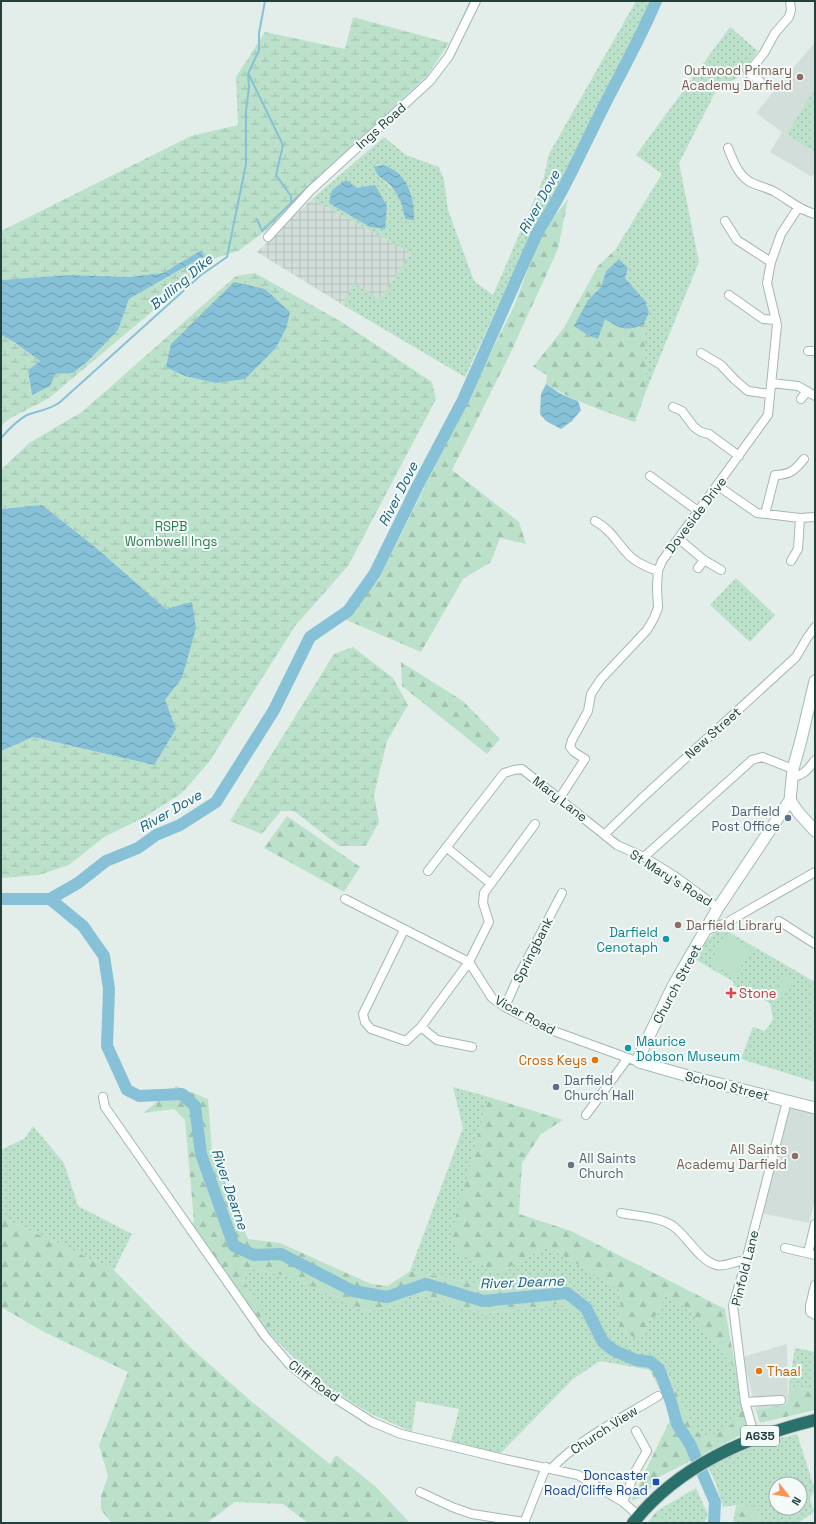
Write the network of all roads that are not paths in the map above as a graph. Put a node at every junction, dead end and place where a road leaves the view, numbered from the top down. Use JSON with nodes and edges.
{"nodes":[{"id":1,"x":476,"y":1,"type":"edge"},
{"id":2,"x":790,"y":1,"type":"edge"},
{"id":3,"x":760,"y":81,"type":"dead end"},
{"id":4,"x":728,"y":148,"type":"dead end"},
{"id":5,"x":798,"y":208,"type":"junction"},
{"id":6,"x":815,"y":214,"type":"edge"},
{"id":7,"x":725,"y":221,"type":"dead end"},
{"id":8,"x":268,"y":237,"type":"dead end"},
{"id":9,"x":771,"y":262,"type":"junction"},
{"id":10,"x":729,"y":295,"type":"dead end"},
{"id":11,"x":776,"y":320,"type":"junction"},
{"id":12,"x":701,"y":353,"type":"dead end"},
{"id":13,"x":771,"y":383,"type":"junction"},
{"id":14,"x":807,"y":391,"type":"junction"},
{"id":15,"x":770,"y":394,"type":"junction"},
{"id":16,"x":815,"y":396,"type":"edge"},
{"id":17,"x":801,"y":399,"type":"dead end"},
{"id":18,"x":673,"y":407,"type":"dead end"},
{"id":19,"x":739,"y":456,"type":"junction"},
{"id":20,"x":804,"y":459,"type":"dead end"},
{"id":21,"x":650,"y":476,"type":"dead end"},
{"id":22,"x":718,"y":486,"type":"junction"},
{"id":23,"x":698,"y":511,"type":"junction"},
{"id":24,"x":765,"y":514,"type":"junction"},
{"id":25,"x":815,"y":517,"type":"edge"},
{"id":26,"x":800,"y":518,"type":"junction"},
{"id":27,"x":595,"y":521,"type":"dead end"},
{"id":28,"x":679,"y":539,"type":"junction"},
{"id":29,"x":704,"y":560,"type":"junction"},
{"id":30,"x":790,"y":560,"type":"dead end"},
{"id":31,"x":698,"y":568,"type":"dead end"},
{"id":32,"x":720,"y":570,"type":"dead end"},
{"id":33,"x":658,"y":571,"type":"junction"},
{"id":34,"x":815,"y":628,"type":"edge"},
{"id":35,"x":815,"y":681,"type":"edge"},
{"id":36,"x":815,"y":760,"type":"edge"},
{"id":37,"x":792,"y":773,"type":"junction"},
{"id":38,"x":559,"y":799,"type":"junction"},
{"id":39,"x":790,"y":800,"type":"junction"},
{"id":40,"x":536,"y":824,"type":"dead end"},
{"id":41,"x":815,"y":831,"type":"edge"},
{"id":42,"x":605,"y":834,"type":"junction"},
{"id":43,"x":446,"y":847,"type":"junction"},
{"id":44,"x":644,"y":857,"type":"junction"},
{"id":45,"x":428,"y":871,"type":"dead end"},
{"id":46,"x":815,"y":872,"type":"edge"},
{"id":47,"x":490,"y":883,"type":"junction"},
{"id":48,"x":562,"y":893,"type":"dead end"},
{"id":49,"x":345,"y":900,"type":"dead end"},
{"id":50,"x":718,"y":908,"type":"junction"},
{"id":51,"x":779,"y":921,"type":"dead end"},
{"id":52,"x":404,"y":930,"type":"junction"},
{"id":53,"x":705,"y":931,"type":"junction"},
{"id":54,"x":815,"y":944,"type":"edge"},
{"id":55,"x":469,"y":962,"type":"junction"},
{"id":56,"x":505,"y":1007,"type":"junction"},
{"id":57,"x":421,"y":1027,"type":"junction"},
{"id":58,"x":472,"y":1047,"type":"dead end"},
{"id":59,"x":634,"y":1060,"type":"junction"},
{"id":60,"x":103,"y":1097,"type":"dead end"},
{"id":61,"x":787,"y":1101,"type":"junction"},
{"id":62,"x":815,"y":1108,"type":"edge"},
{"id":63,"x":586,"y":1115,"type":"dead end"},
{"id":64,"x":622,"y":1213,"type":"dead end"},
{"id":65,"x":815,"y":1224,"type":"edge"},
{"id":66,"x":785,"y":1248,"type":"dead end"},
{"id":67,"x":811,"y":1254,"type":"edge"},
{"id":68,"x":746,"y":1261,"type":"junction"},
{"id":69,"x":815,"y":1285,"type":"edge"},
{"id":70,"x":815,"y":1315,"type":"edge"},
{"id":71,"x":658,"y":1396,"type":"dead end"},
{"id":72,"x":781,"y":1400,"type":"dead end"},
{"id":73,"x":745,"y":1402,"type":"junction"},
{"id":74,"x":815,"y":1420,"type":"edge"},
{"id":75,"x":636,"y":1431,"type":"dead end"},
{"id":76,"x":755,"y":1438,"type":"junction"},
{"id":77,"x":549,"y":1468,"type":"junction"},
{"id":78,"x":420,"y":1492,"type":"dead end"},
{"id":79,"x":623,"y":1502,"type":"junction"},
{"id":80,"x":636,"y":1519,"type":"edge"},
{"id":81,"x":524,"y":1522,"type":"edge"}],
"edges":[{"from":1,"to":8,"type":"street","name":"Ings Road"},
{"from":2,"to":3,"type":"street"},
{"from":4,"to":5,"type":"street"},
{"from":5,"to":6,"type":"street"},
{"from":5,"to":9,"type":"street","name":"Doveside Drive"},
{"from":7,"to":9,"type":"street"},
{"from":9,"to":11,"type":"street","name":"Doveside Drive"},
{"from":10,"to":11,"type":"street"},
{"from":11,"to":13,"type":"street","name":"Doveside Drive"},
{"from":12,"to":15,"type":"street"},
{"from":13,"to":14,"type":"street"},
{"from":13,"to":15,"type":"street","name":"Doveside Drive"},
{"from":14,"to":16,"type":"street"},
{"from":14,"to":17,"type":"street"},
{"from":15,"to":19,"type":"street","name":"Doveside Drive"},
{"from":18,"to":19,"type":"street"},
{"from":19,"to":22,"type":"street","name":"Doveside Drive"},
{"from":20,"to":24,"type":"street"},
{"from":21,"to":23,"type":"street"},
{"from":22,"to":23,"type":"street","name":"Doveside Drive"},
{"from":22,"to":24,"type":"street"},
{"from":23,"to":28,"type":"street","name":"Doveside Drive"},
{"from":24,"to":26,"type":"street"},
{"from":25,"to":26,"type":"street"},
{"from":26,"to":30,"type":"street"},
{"from":27,"to":33,"type":"street"},
{"from":28,"to":29,"type":"street"},
{"from":28,"to":33,"type":"street","name":"Doveside Drive"},
{"from":29,"to":31,"type":"street"},
{"from":29,"to":32,"type":"street"},
{"from":33,"to":38,"type":"street","name":"Doveside Drive"},
{"from":34,"to":42,"type":"street","name":"New Street"},
{"from":35,"to":37,"type":"street"},
{"from":36,"to":37,"type":"street"},
{"from":37,"to":39,"type":"street"},
{"from":37,"to":44,"type":"street"},
{"from":38,"to":42,"type":"street","name":"Mary Lane"},
{"from":38,"to":43,"type":"street","name":"Mary Lane"},
{"from":39,"to":41,"type":"street"},
{"from":39,"to":50,"type":"street","name":"Church Street"},
{"from":40,"to":47,"type":"street"},
{"from":42,"to":44,"type":"street","name":"St Mary's Road"},
{"from":43,"to":45,"type":"street"},
{"from":43,"to":47,"type":"street"},
{"from":44,"to":50,"type":"street","name":"St Mary's Road"},
{"from":46,"to":53,"type":"street"},
{"from":47,"to":55,"type":"street"},
{"from":48,"to":56,"type":"street","name":"Springbank"},
{"from":49,"to":52,"type":"street"},
{"from":50,"to":53,"type":"street","name":"Church Street"},
{"from":51,"to":54,"type":"street"},
{"from":52,"to":55,"type":"street"},
{"from":52,"to":57,"type":"street"},
{"from":53,"to":59,"type":"street","name":"Church Street"},
{"from":55,"to":56,"type":"street","name":"Vicar Road"},
{"from":55,"to":57,"type":"street"},
{"from":56,"to":59,"type":"street","name":"Vicar Road"},
{"from":57,"to":58,"type":"street"},
{"from":59,"to":61,"type":"street","name":"School Street"},
{"from":59,"to":63,"type":"street","name":"Church Street"},
{"from":60,"to":77,"type":"street","name":"Cliff Road"},
{"from":61,"to":62,"type":"street","name":"School Street"},
{"from":61,"to":68,"type":"street","name":"Pinfold Lane"},
{"from":64,"to":68,"type":"street"},
{"from":65,"to":67,"type":"street"},
{"from":66,"to":67,"type":"street"},
{"from":68,"to":73,"type":"street","name":"Pinfold Lane"},
{"from":69,"to":70,"type":"street"},
{"from":71,"to":77,"type":"street","name":"Church View"},
{"from":72,"to":73,"type":"street"},
{"from":73,"to":76,"type":"street","name":"Pinfold Lane"},
{"from":74,"to":76,"type":"highway","number":"A635"},
{"from":75,"to":79,"type":"street"},
{"from":76,"to":80,"type":"highway","number":"A635"},
{"from":77,"to":79,"type":"street","name":"Cliff Road"},
{"from":77,"to":81,"type":"street"},
{"from":78,"to":81,"type":"street"},
{"from":79,"to":80,"type":"street","name":"Cliff Road"}]}
